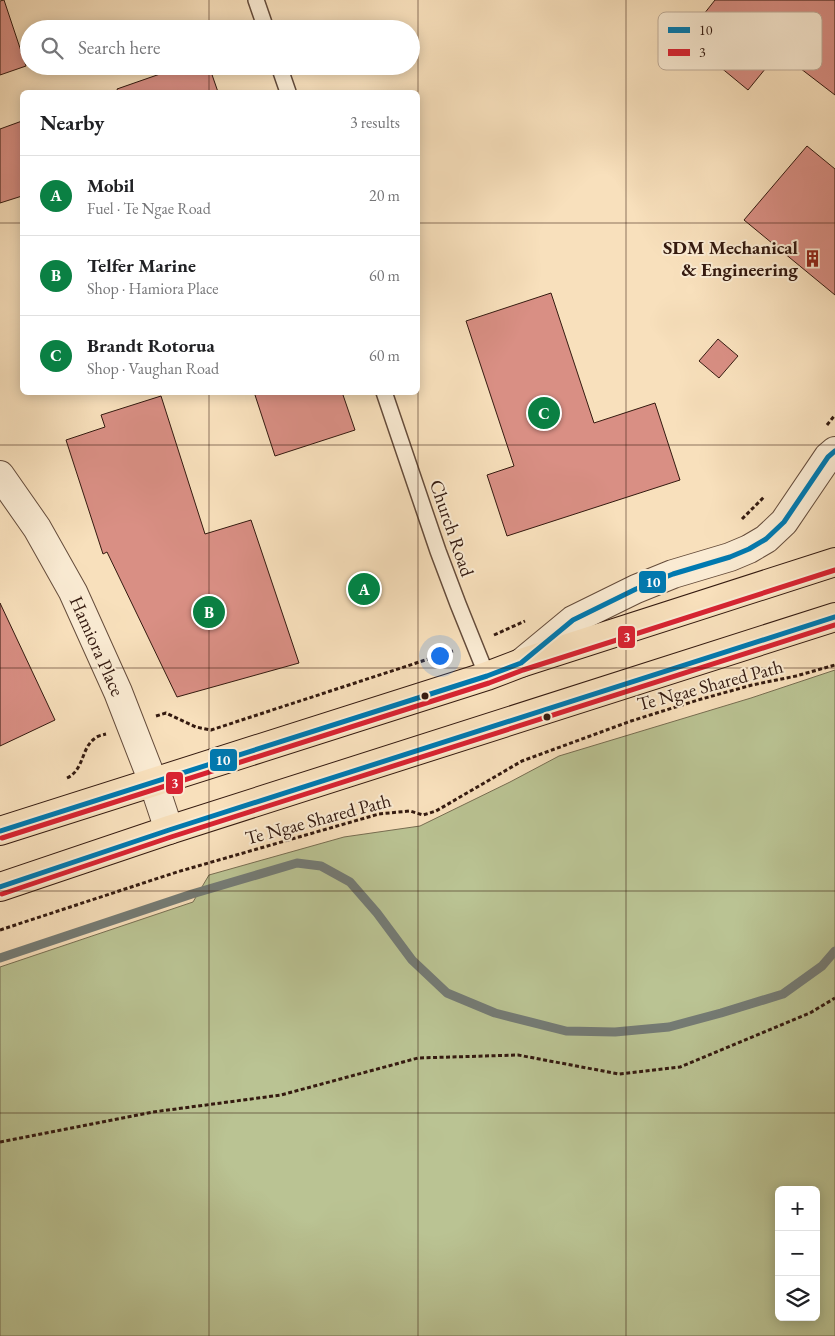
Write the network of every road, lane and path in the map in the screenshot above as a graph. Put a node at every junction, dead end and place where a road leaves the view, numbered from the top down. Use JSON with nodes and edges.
{"nodes":[{"id":1,"x":256,"y":0,"type":"edge"},
{"id":2,"x":263,"y":20,"type":"edge"},
{"id":3,"x":282,"y":75,"type":"edge"},
{"id":4,"x":287,"y":90,"type":"edge"},
{"id":5,"x":385,"y":395,"type":"edge"},
{"id":6,"x":835,"y":451,"type":"edge"},
{"id":7,"x":0,"y":474,"type":"edge"},
{"id":8,"x":835,"y":562,"type":"edge"},
{"id":9,"x":835,"y":617,"type":"edge"},
{"id":10,"x":521,"y":663,"type":"junction"},
{"id":11,"x":835,"y":665,"type":"edge"},
{"id":12,"x":487,"y":676,"type":"junction"},
{"id":13,"x":104,"y":734,"type":"dead end"},
{"id":14,"x":63,"y":780,"type":"dead end"},
{"id":15,"x":153,"y":782,"type":"junction"},
{"id":16,"x":169,"y":830,"type":"junction"},
{"id":17,"x":0,"y":831,"type":"edge"},
{"id":18,"x":0,"y":887,"type":"edge"},
{"id":19,"x":0,"y":930,"type":"edge"},
{"id":20,"x":835,"y":998,"type":"edge"},
{"id":21,"x":0,"y":1142,"type":"edge"}],
"edges":[{"from":1,"to":2,"type":"lane"},
{"from":3,"to":4,"type":"lane"},
{"from":5,"to":12,"type":"lane","name":"Church Road"},
{"from":6,"to":10,"type":"street"},
{"from":7,"to":15,"type":"street","name":"Hamiora Place"},
{"from":8,"to":10,"type":"highway"},
{"from":9,"to":16,"type":"highway"},
{"from":10,"to":12,"type":"highway"},
{"from":11,"to":19,"type":"path","name":"Te Ngae Shared Path"},
{"from":12,"to":15,"type":"highway"},
{"from":13,"to":14,"type":"path"},
{"from":15,"to":16,"type":"street","name":"Hamiora Place"},
{"from":15,"to":17,"type":"highway"},
{"from":16,"to":18,"type":"highway"},
{"from":20,"to":21,"type":"path"}]}
